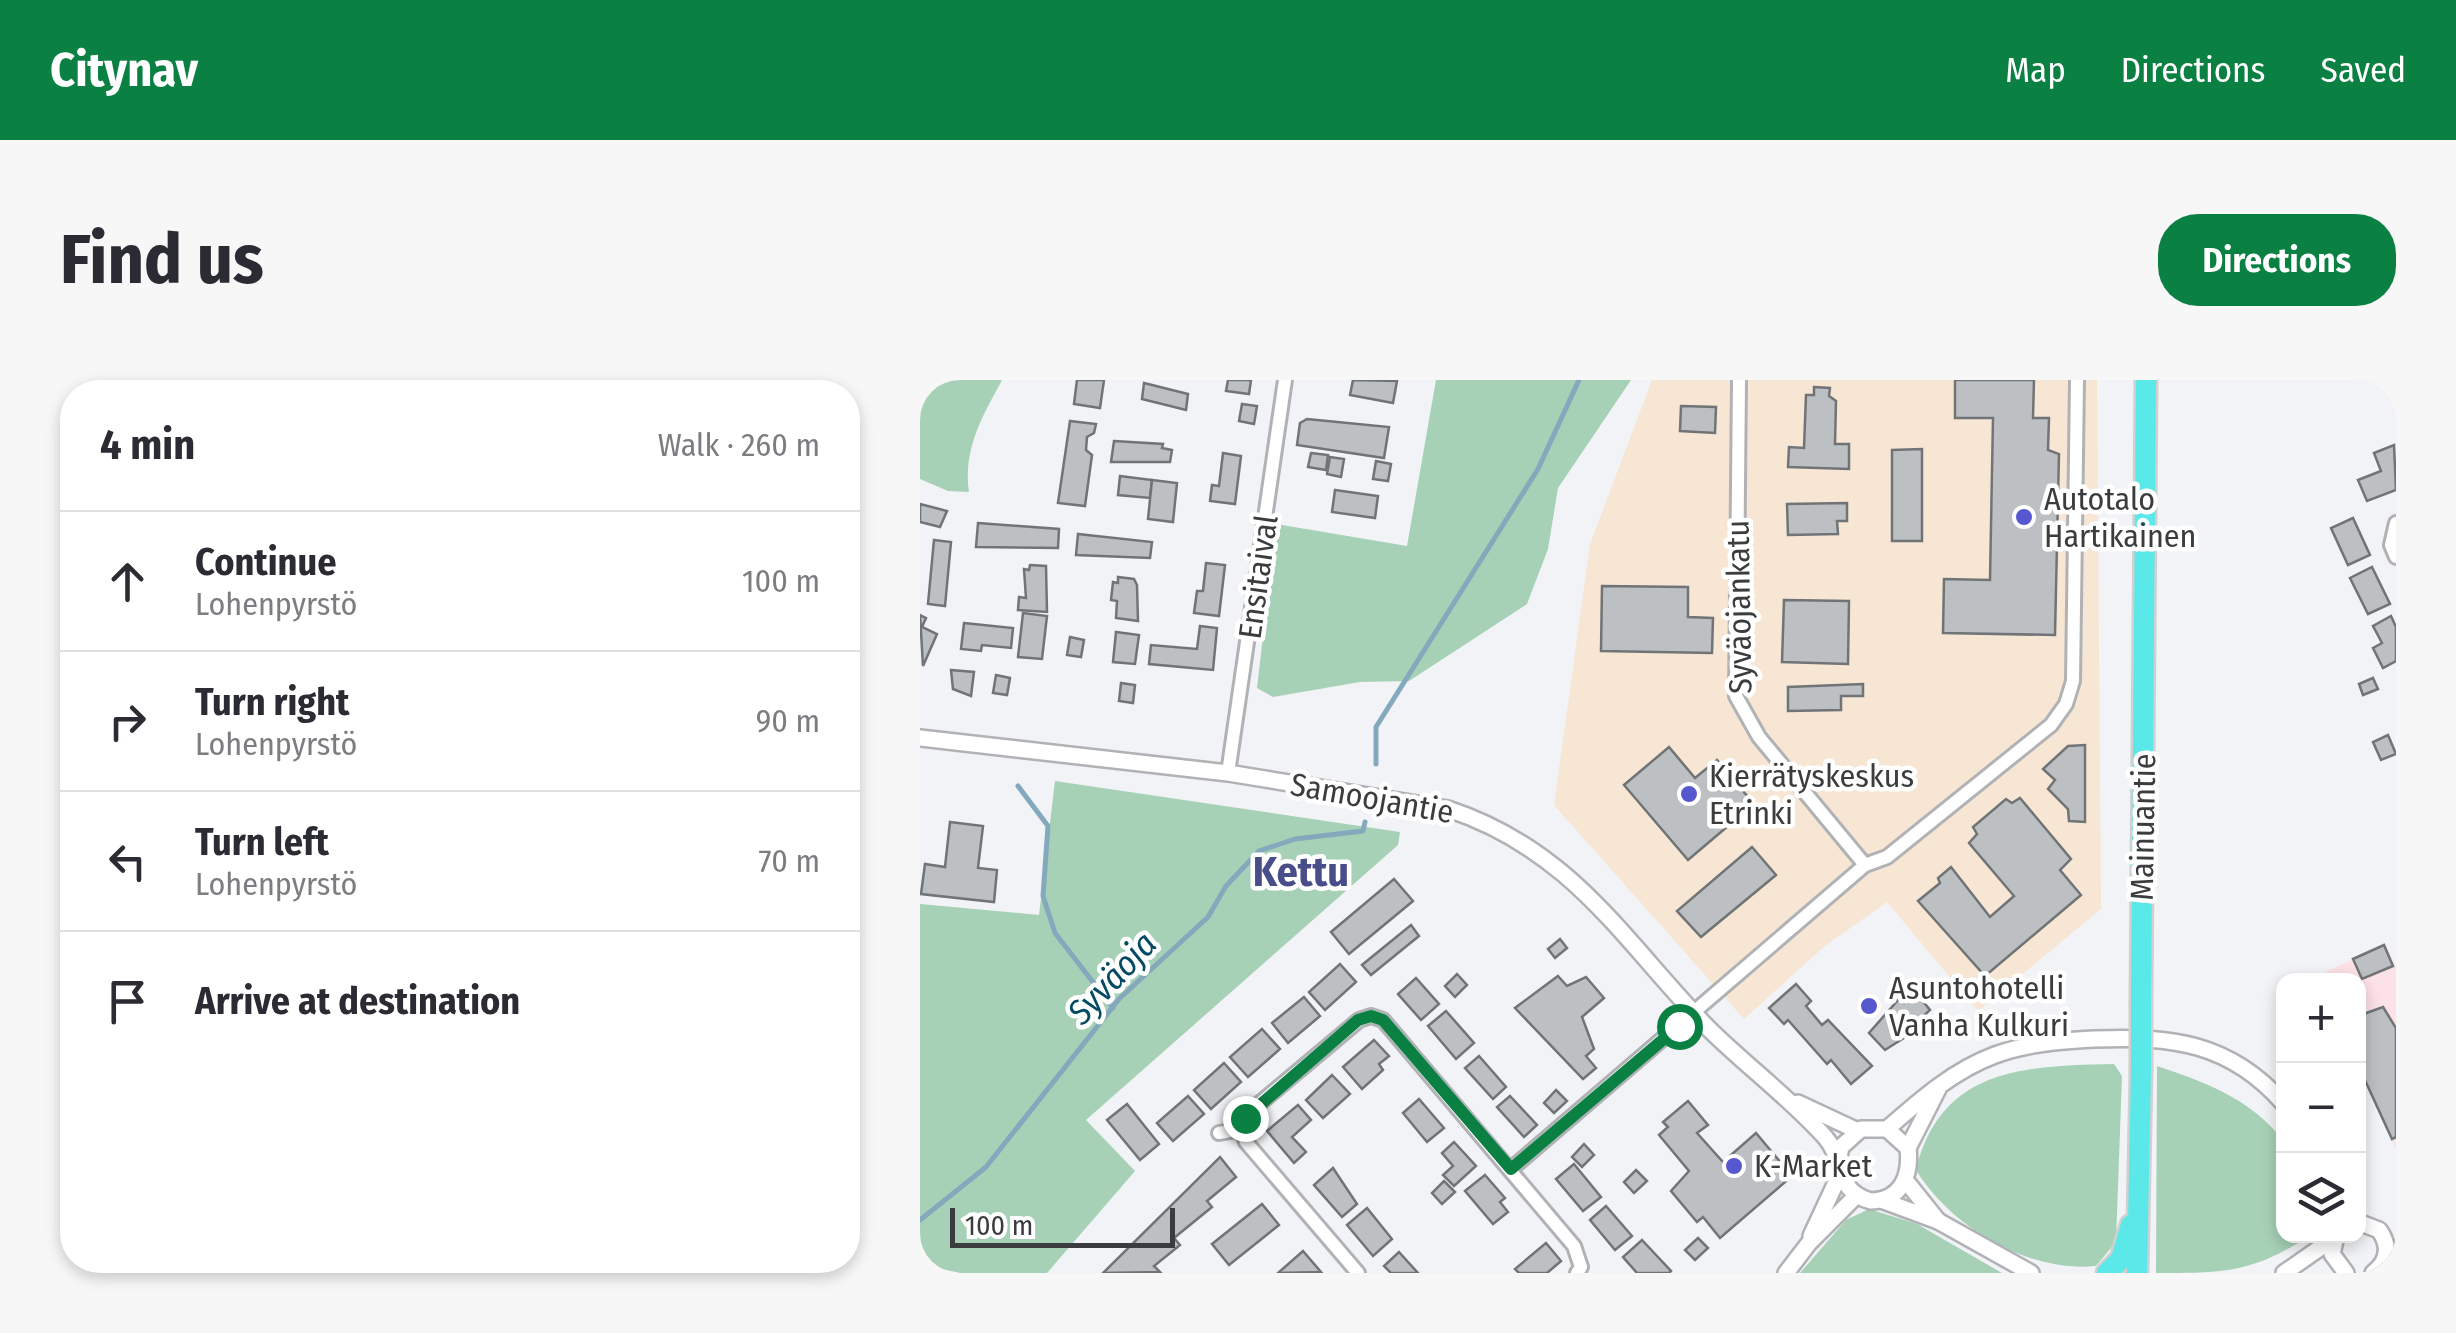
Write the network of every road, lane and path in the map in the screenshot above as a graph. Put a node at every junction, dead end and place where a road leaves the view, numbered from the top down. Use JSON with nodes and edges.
{"nodes":[{"id":1,"x":1286,"y":380,"type":"edge"},
{"id":2,"x":1738,"y":380,"type":"edge"},
{"id":3,"x":2077,"y":380,"type":"edge"},
{"id":4,"x":2146,"y":380,"type":"edge"},
{"id":5,"x":2396,"y":524,"type":"edge"},
{"id":6,"x":2396,"y":557,"type":"edge"},
{"id":7,"x":920,"y":738,"type":"edge"},
{"id":8,"x":1228,"y":773,"type":"junction"},
{"id":9,"x":1865,"y":865,"type":"junction"},
{"id":10,"x":1695,"y":1013,"type":"junction"},
{"id":11,"x":1939,"y":1088,"type":"junction"},
{"id":12,"x":1778,"y":1092,"type":"junction"},
{"id":13,"x":2276,"y":1096,"type":"edge"},
{"id":14,"x":1888,"y":1129,"type":"junction"},
{"id":15,"x":1241,"y":1130,"type":"junction"},
{"id":16,"x":1858,"y":1130,"type":"junction"},
{"id":17,"x":1220,"y":1133,"type":"dead end"},
{"id":18,"x":1908,"y":1148,"type":"junction"},
{"id":19,"x":1511,"y":1169,"type":"junction"},
{"id":20,"x":1838,"y":1172,"type":"junction"},
{"id":21,"x":1906,"y":1180,"type":"junction"},
{"id":22,"x":1856,"y":1196,"type":"junction"},
{"id":23,"x":1881,"y":1200,"type":"junction"},
{"id":24,"x":2139,"y":1200,"type":"junction"},
{"id":25,"x":1938,"y":1221,"type":"junction"},
{"id":26,"x":2366,"y":1222,"type":"edge"},
{"id":27,"x":1809,"y":1243,"type":"junction"},
{"id":28,"x":2325,"y":1243,"type":"edge"},
{"id":29,"x":2334,"y":1243,"type":"edge"},
{"id":30,"x":2340,"y":1272,"type":"edge"},
{"id":31,"x":1358,"y":1273,"type":"edge"},
{"id":32,"x":1576,"y":1273,"type":"edge"},
{"id":33,"x":1786,"y":1273,"type":"edge"},
{"id":34,"x":2031,"y":1273,"type":"edge"},
{"id":35,"x":2107,"y":1273,"type":"edge"},
{"id":36,"x":2138,"y":1273,"type":"edge"},
{"id":37,"x":2284,"y":1273,"type":"edge"},
{"id":38,"x":2375,"y":1273,"type":"edge"}],
"edges":[{"from":1,"to":8,"type":"street","name":"Ensitaival"},
{"from":2,"to":9,"type":"street","name":"Syväojankatu"},
{"from":3,"to":9,"type":"street"},
{"from":4,"to":24,"type":"highway","name":"Mainuantie","bridge":true},
{"from":5,"to":6,"type":"street"},
{"from":7,"to":8,"type":"street","name":"Samoojantie"},
{"from":8,"to":10,"type":"street","name":"Samoojantie"},
{"from":9,"to":10,"type":"street"},
{"from":10,"to":12,"type":"street","name":"Samoojantie"},
{"from":10,"to":19,"type":"street"},
{"from":11,"to":13,"type":"street"},
{"from":11,"to":14,"type":"street"},
{"from":11,"to":18,"type":"street"},
{"from":12,"to":16,"type":"street","name":"Samoojantie"},
{"from":12,"to":20,"type":"street","name":"Samoojantie"},
{"from":14,"to":16,"type":"street"},
{"from":14,"to":18,"type":"street"},
{"from":15,"to":17,"type":"street"},
{"from":15,"to":19,"type":"street"},
{"from":15,"to":31,"type":"street"},
{"from":16,"to":20,"type":"street"},
{"from":18,"to":21,"type":"street"},
{"from":19,"to":32,"type":"street"},
{"from":20,"to":22,"type":"street"},
{"from":20,"to":27,"type":"street"},
{"from":21,"to":23,"type":"street"},
{"from":21,"to":25,"type":"street"},
{"from":22,"to":23,"type":"street"},
{"from":22,"to":27,"type":"street"},
{"from":23,"to":25,"type":"street"},
{"from":24,"to":35,"type":"highway"},
{"from":24,"to":36,"type":"highway","name":"Mainuantie"},
{"from":25,"to":34,"type":"street"},
{"from":26,"to":38,"type":"street"},
{"from":27,"to":33,"type":"street"},
{"from":28,"to":37,"type":"street"},
{"from":29,"to":30,"type":"street"}]}
